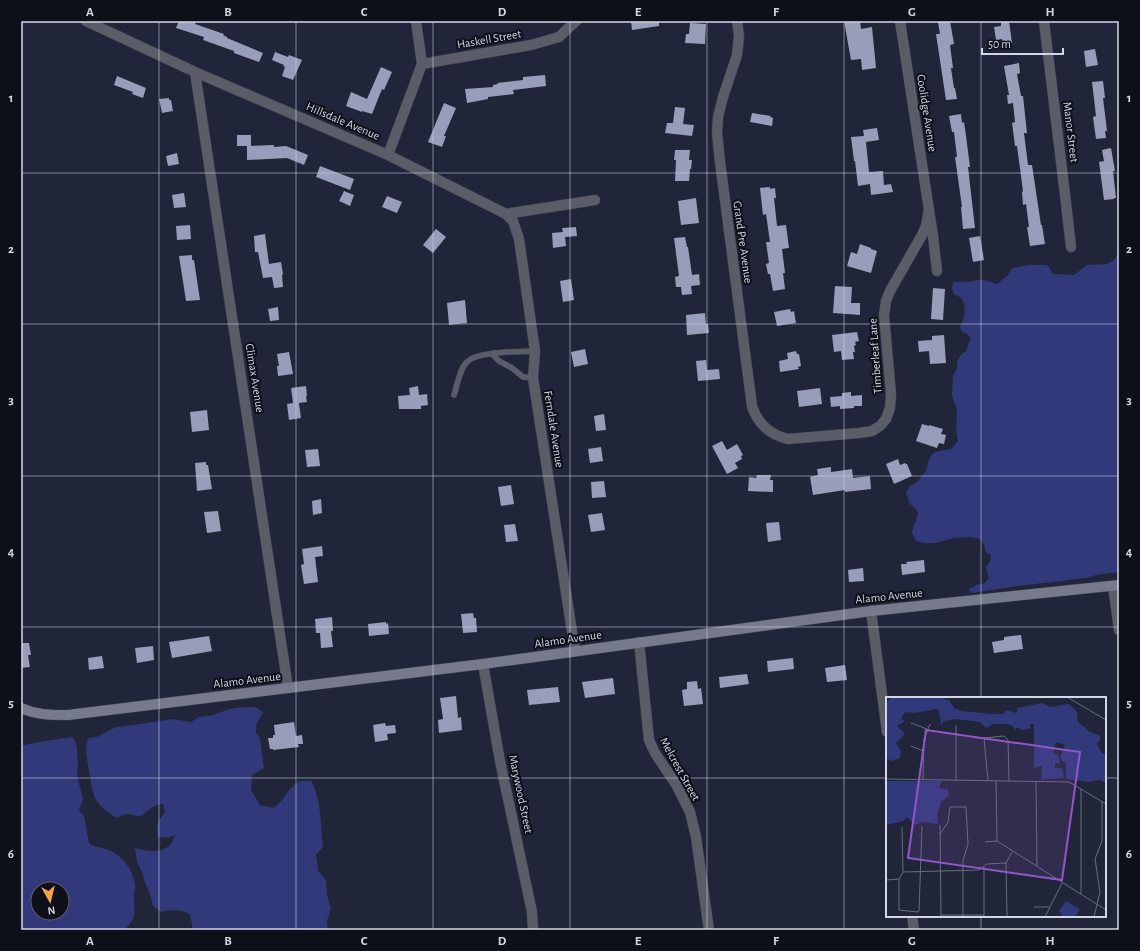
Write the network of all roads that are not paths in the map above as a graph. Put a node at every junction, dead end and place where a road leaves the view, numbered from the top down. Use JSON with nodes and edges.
{"nodes":[{"id":1,"x":86,"y":21,"type":"edge"},
{"id":2,"x":416,"y":21,"type":"edge"},
{"id":3,"x":576,"y":21,"type":"edge"},
{"id":4,"x":737,"y":21,"type":"edge"},
{"id":5,"x":900,"y":21,"type":"edge"},
{"id":6,"x":1044,"y":21,"type":"edge"},
{"id":7,"x":422,"y":64,"type":"junction"},
{"id":8,"x":195,"y":72,"type":"junction"},
{"id":9,"x":388,"y":155,"type":"junction"},
{"id":10,"x":595,"y":200,"type":"dead end"},
{"id":11,"x":929,"y":209,"type":"junction"},
{"id":12,"x":506,"y":214,"type":"junction"},
{"id":13,"x":1071,"y":247,"type":"dead end"},
{"id":14,"x":937,"y":271,"type":"dead end"},
{"id":15,"x":535,"y":351,"type":"junction"},
{"id":16,"x":492,"y":354,"type":"junction"},
{"id":17,"x":533,"y":378,"type":"junction"},
{"id":18,"x":454,"y":395,"type":"dead end"},
{"id":19,"x":800,"y":438,"type":"joint"},
{"id":20,"x":1116,"y":585,"type":"edge"},
{"id":21,"x":870,"y":611,"type":"junction"},
{"id":22,"x":1119,"y":630,"type":"edge"},
{"id":23,"x":639,"y":642,"type":"junction"},
{"id":24,"x":575,"y":651,"type":"junction"},
{"id":25,"x":483,"y":664,"type":"junction"},
{"id":26,"x":288,"y":688,"type":"junction"},
{"id":27,"x":21,"y":708,"type":"edge"},
{"id":28,"x":886,"y":725,"type":"edge"},
{"id":29,"x":912,"y":917,"type":"edge"},
{"id":30,"x":533,"y":930,"type":"edge"},
{"id":31,"x":709,"y":930,"type":"edge"},
{"id":32,"x":914,"y":930,"type":"edge"}],
"edges":[{"from":1,"to":8,"type":"street","name":"Hillsdale Avenue"},
{"from":2,"to":7,"type":"street"},
{"from":3,"to":7,"type":"street","name":"Haskell Street"},
{"from":4,"to":19,"type":"street","name":"Grand Pre Avenue"},
{"from":5,"to":11,"type":"street","name":"Coolidge Avenue"},
{"from":6,"to":13,"type":"street","name":"Manor Street"},
{"from":7,"to":9,"type":"street"},
{"from":8,"to":9,"type":"street","name":"Hillsdale Avenue"},
{"from":8,"to":26,"type":"street","name":"Climax Avenue"},
{"from":9,"to":12,"type":"street","name":"Hillsdale Avenue"},
{"from":10,"to":12,"type":"street"},
{"from":11,"to":14,"type":"street","name":"Coolidge Avenue"},
{"from":11,"to":19,"type":"street","name":"Timberleaf Lane"},
{"from":12,"to":15,"type":"street","name":"Ferndale Avenue"},
{"from":15,"to":16,"type":"lane"},
{"from":15,"to":17,"type":"street","name":"Ferndale Avenue"},
{"from":16,"to":17,"type":"lane"},
{"from":16,"to":18,"type":"lane"},
{"from":17,"to":24,"type":"street","name":"Ferndale Avenue"},
{"from":20,"to":21,"type":"street","name":"Alamo Avenue"},
{"from":20,"to":22,"type":"street"},
{"from":21,"to":23,"type":"street","name":"Alamo Avenue"},
{"from":21,"to":28,"type":"street"},
{"from":23,"to":24,"type":"street","name":"Alamo Avenue"},
{"from":23,"to":31,"type":"street","name":"Melcrest Street"},
{"from":24,"to":25,"type":"street","name":"Alamo Avenue"},
{"from":25,"to":26,"type":"street","name":"Alamo Avenue"},
{"from":25,"to":30,"type":"street","name":"Marywood Street"},
{"from":26,"to":27,"type":"street","name":"Alamo Avenue"},
{"from":29,"to":32,"type":"street"}]}
